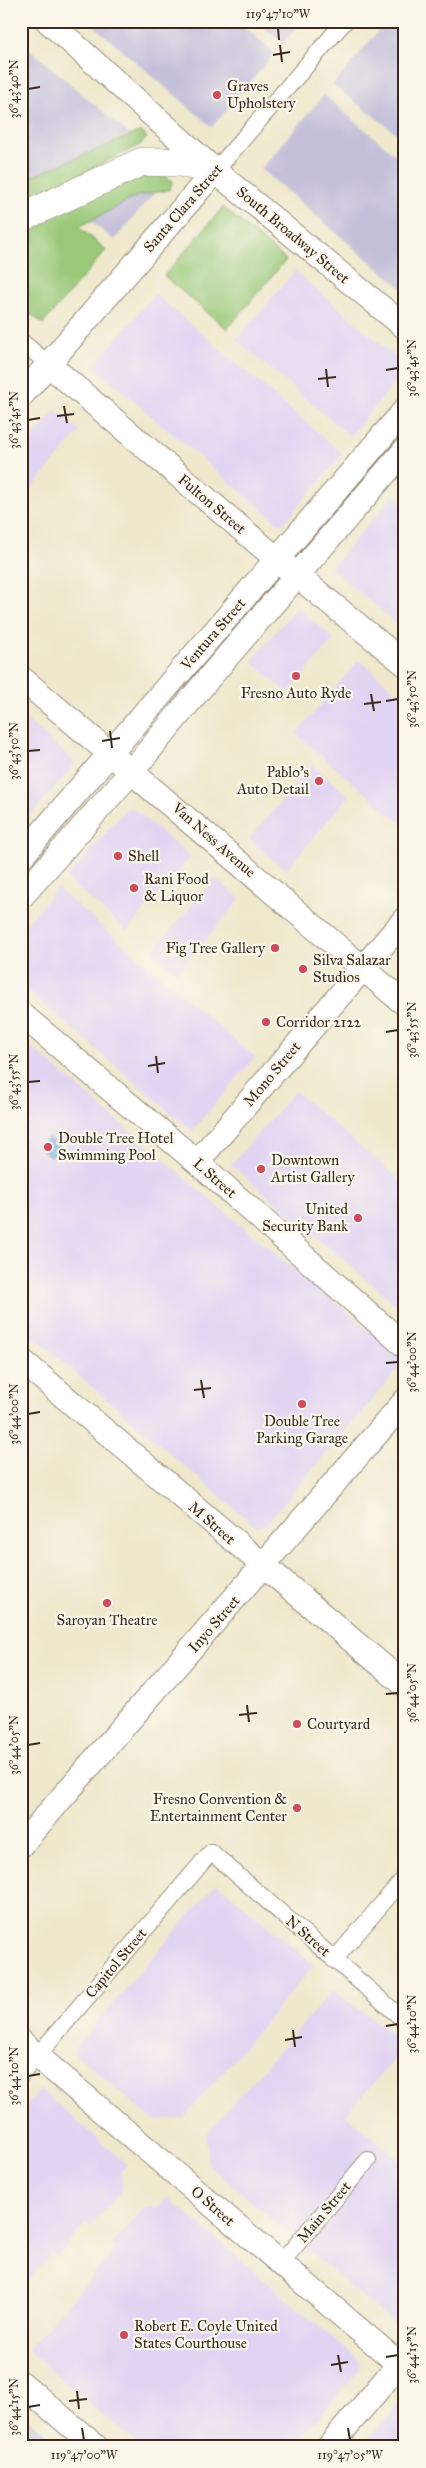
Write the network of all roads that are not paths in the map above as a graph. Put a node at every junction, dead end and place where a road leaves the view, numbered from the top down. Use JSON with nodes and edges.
{"nodes":[{"id":1,"x":48,"y":21,"type":"edge"},
{"id":2,"x":345,"y":21,"type":"edge"},
{"id":3,"x":215,"y":171,"type":"junction"},
{"id":4,"x":21,"y":218,"type":"edge"},
{"id":5,"x":405,"y":327,"type":"edge"},
{"id":6,"x":21,"y":341,"type":"edge"},
{"id":7,"x":48,"y":364,"type":"junction"},
{"id":8,"x":21,"y":396,"type":"edge"},
{"id":9,"x":405,"y":410,"type":"edge"},
{"id":10,"x":405,"y":450,"type":"edge"},
{"id":11,"x":278,"y":560,"type":"junction"},
{"id":12,"x":298,"y":575,"type":"junction"},
{"id":13,"x":405,"y":664,"type":"edge"},
{"id":14,"x":21,"y":678,"type":"edge"},
{"id":15,"x":111,"y":754,"type":"junction"},
{"id":16,"x":132,"y":771,"type":"junction"},
{"id":17,"x":21,"y":857,"type":"edge"},
{"id":18,"x":21,"y":897,"type":"edge"},
{"id":19,"x":405,"y":919,"type":"edge"},
{"id":20,"x":362,"y":968,"type":"junction"},
{"id":21,"x":405,"y":1004,"type":"edge"},
{"id":22,"x":21,"y":1014,"type":"edge"},
{"id":23,"x":197,"y":1162,"type":"junction"},
{"id":24,"x":405,"y":1346,"type":"edge"},
{"id":25,"x":21,"y":1360,"type":"edge"},
{"id":26,"x":405,"y":1401,"type":"edge"},
{"id":27,"x":263,"y":1567,"type":"junction"},
{"id":28,"x":405,"y":1686,"type":"edge"},
{"id":29,"x":21,"y":1845,"type":"edge"},
{"id":30,"x":211,"y":1852,"type":"joint"},
{"id":31,"x":405,"y":1877,"type":"edge"},
{"id":32,"x":334,"y":1960,"type":"junction"},
{"id":33,"x":405,"y":2021,"type":"edge"},
{"id":34,"x":29,"y":2049,"type":"edge"},
{"id":35,"x":21,"y":2075,"type":"edge"},
{"id":36,"x":368,"y":2160,"type":"dead end"},
{"id":37,"x":280,"y":2264,"type":"junction"},
{"id":38,"x":403,"y":2364,"type":"edge"},
{"id":39,"x":21,"y":2383,"type":"edge"},
{"id":40,"x":96,"y":2447,"type":"edge"},
{"id":41,"x":329,"y":2447,"type":"edge"}],
"edges":[{"from":1,"to":3,"type":"main road","name":"South Broadway Street"},
{"from":2,"to":3,"type":"street","name":"Santa Clara Street"},
{"from":3,"to":4,"type":"highway"},
{"from":3,"to":5,"type":"main road","name":"South Broadway Street"},
{"from":3,"to":7,"type":"main road","name":"Santa Clara Street"},
{"from":6,"to":7,"type":"street","name":"Fulton Street"},
{"from":7,"to":8,"type":"main road","name":"Santa Clara Street"},
{"from":7,"to":11,"type":"main road","name":"Fulton Street"},
{"from":9,"to":11,"type":"main road","name":"Ventura Street"},
{"from":10,"to":12,"type":"main road","name":"Ventura Street"},
{"from":11,"to":12,"type":"main road","name":"Fulton Street"},
{"from":11,"to":15,"type":"main road","name":"Ventura Street"},
{"from":12,"to":13,"type":"main road","name":"Fulton Street"},
{"from":12,"to":16,"type":"main road","name":"Ventura Street"},
{"from":14,"to":15,"type":"main road","name":"Van Ness Avenue"},
{"from":15,"to":16,"type":"main road","name":"Van Ness Avenue"},
{"from":15,"to":17,"type":"main road","name":"Ventura Street"},
{"from":16,"to":18,"type":"main road","name":"Ventura Street"},
{"from":16,"to":20,"type":"main road","name":"Van Ness Avenue"},
{"from":19,"to":20,"type":"main road","name":"Mono Street"},
{"from":20,"to":21,"type":"main road","name":"Van Ness Avenue"},
{"from":20,"to":23,"type":"main road","name":"Mono Street"},
{"from":22,"to":23,"type":"main road","name":"L Street"},
{"from":23,"to":24,"type":"main road","name":"L Street"},
{"from":25,"to":27,"type":"main road","name":"M Street"},
{"from":26,"to":27,"type":"main road","name":"Inyo Street"},
{"from":27,"to":28,"type":"main road","name":"M Street"},
{"from":27,"to":29,"type":"main road","name":"Inyo Street"},
{"from":30,"to":32,"type":"street","name":"N Street"},
{"from":30,"to":34,"type":"street","name":"Capitol Street"},
{"from":31,"to":32,"type":"street"},
{"from":32,"to":33,"type":"street","name":"N Street"},
{"from":34,"to":35,"type":"street","name":"Capitol Street"},
{"from":34,"to":37,"type":"main road","name":"O Street"},
{"from":36,"to":37,"type":"street","name":"Main Street"},
{"from":37,"to":38,"type":"main road","name":"O Street"},
{"from":38,"to":41,"type":"main road"},
{"from":39,"to":40,"type":"main road"}]}
